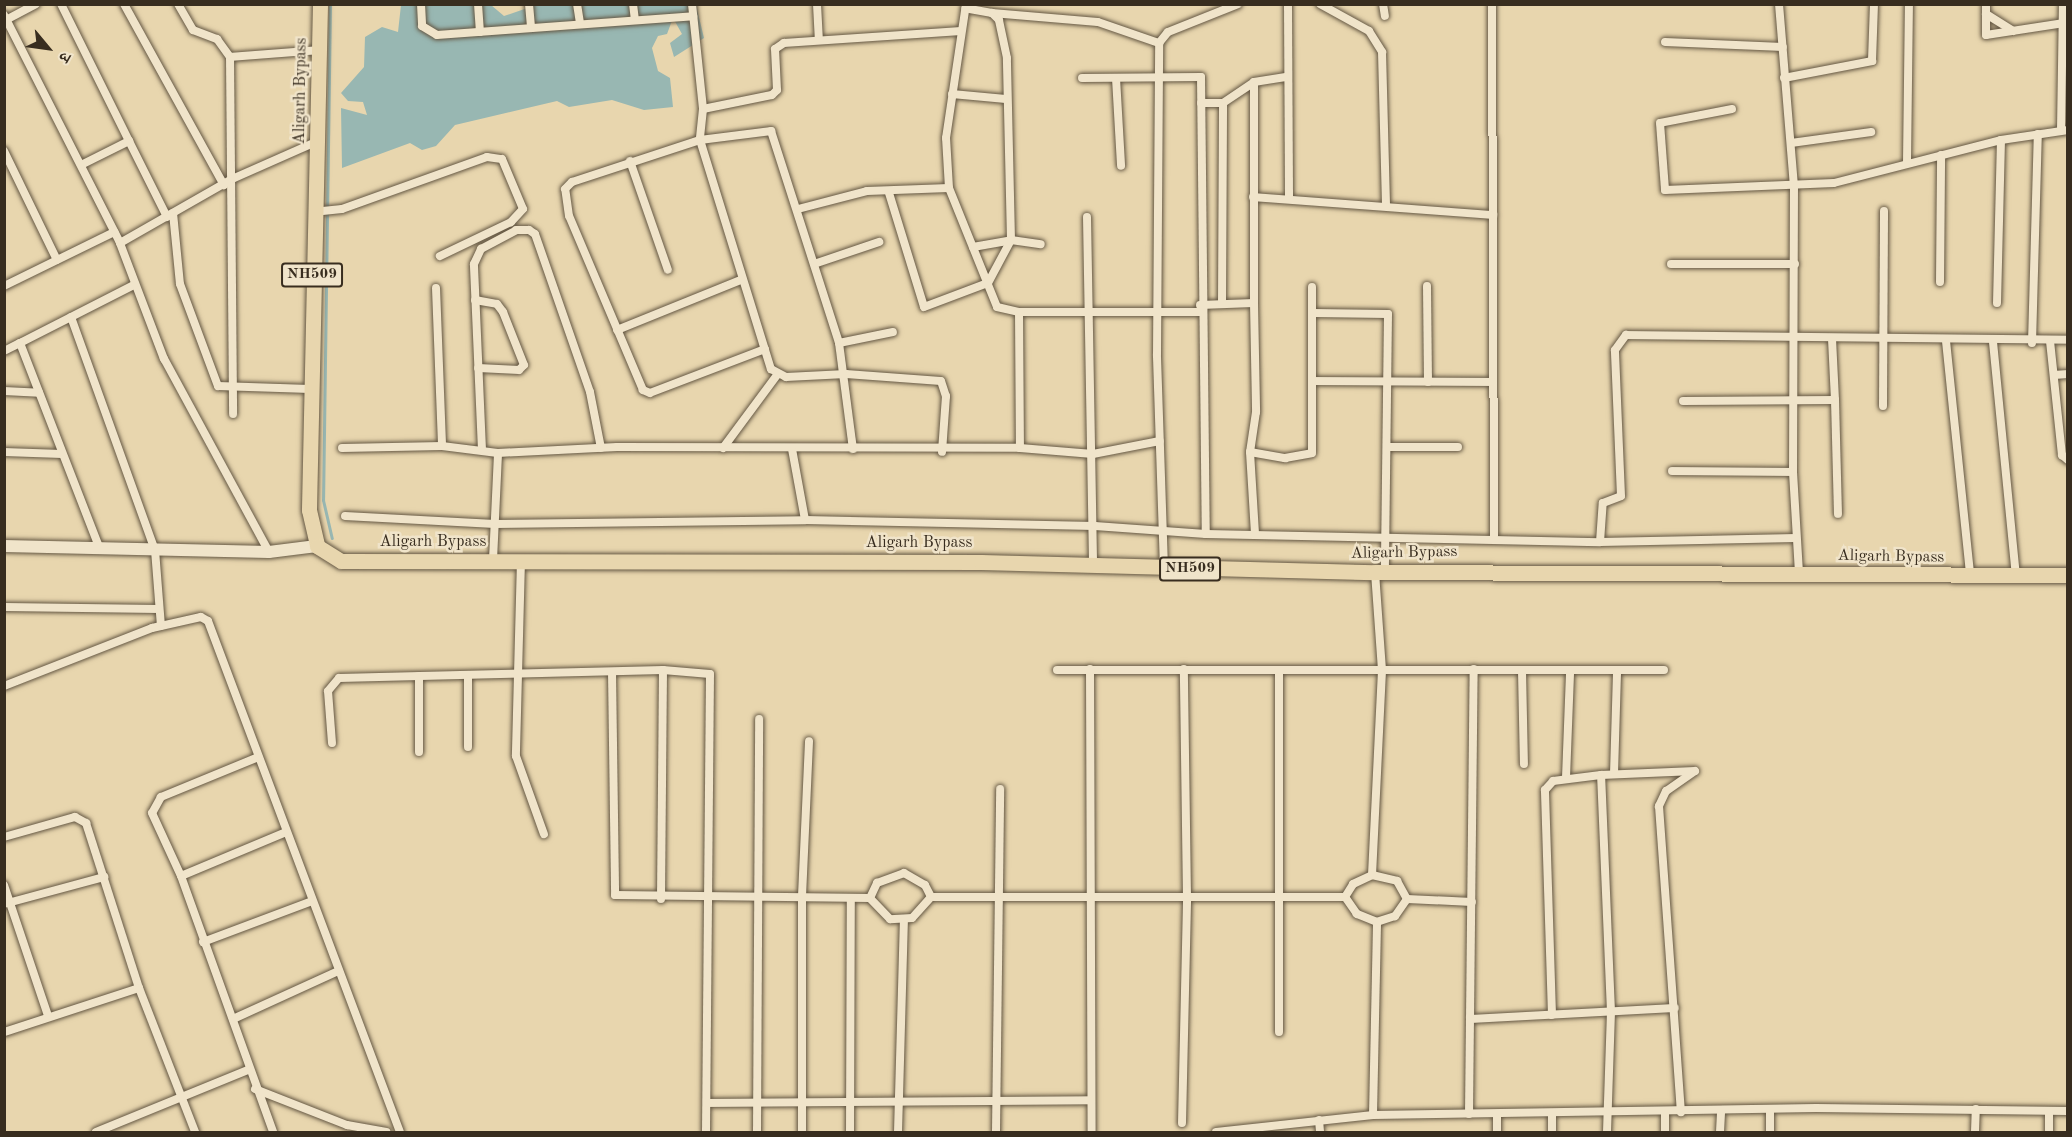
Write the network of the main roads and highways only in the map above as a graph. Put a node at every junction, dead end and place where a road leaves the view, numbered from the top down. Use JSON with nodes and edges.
{"nodes":[{"id":1,"x":320,"y":4,"type":"edge"},
{"id":2,"x":2067,"y":575,"type":"edge"}],
"edges":[{"from":1,"to":2,"type":"highway","name":"Aligarh Bypass","number":"NH509"}]}
